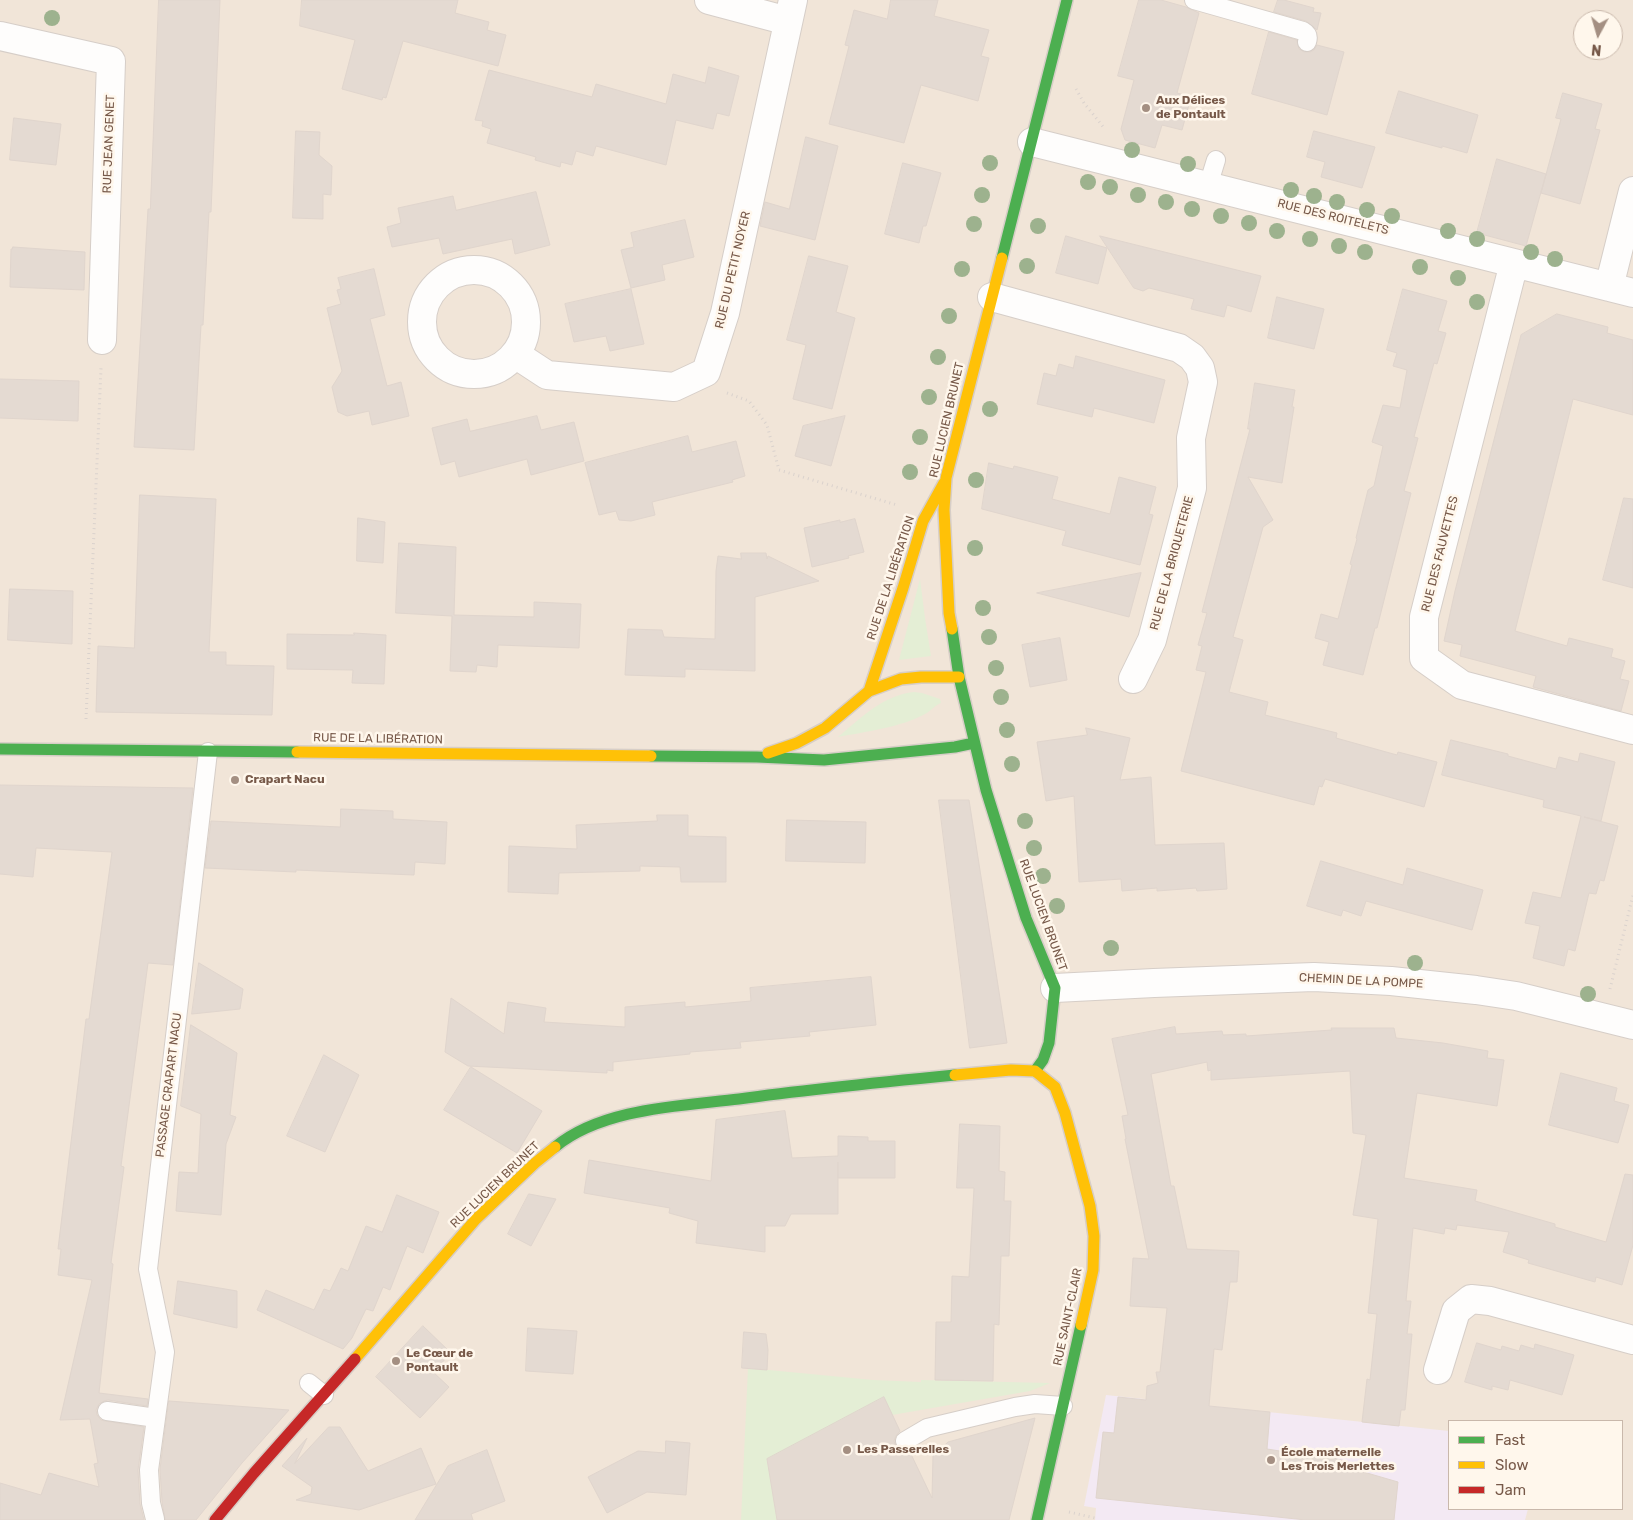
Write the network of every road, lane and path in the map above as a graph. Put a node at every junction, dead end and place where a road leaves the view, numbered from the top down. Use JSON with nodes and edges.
{"nodes":[{"id":1,"x":709,"y":0,"type":"edge"},
{"id":2,"x":1067,"y":0,"type":"edge"},
{"id":3,"x":1194,"y":0,"type":"edge"},
{"id":4,"x":790,"y":10,"type":"edge"},
{"id":5,"x":0,"y":36,"type":"edge"},
{"id":6,"x":1307,"y":42,"type":"dead end"},
{"id":7,"x":1075,"y":87,"type":"dead end"},
{"id":8,"x":1110,"y":134,"type":"dead end"},
{"id":9,"x":1032,"y":142,"type":"junction"},
{"id":10,"x":1216,"y":160,"type":"dead end"},
{"id":11,"x":1208,"y":186,"type":"junction"},
{"id":12,"x":1633,"y":191,"type":"edge"},
{"id":13,"x":1514,"y":263,"type":"junction"},
{"id":14,"x":1621,"y":290,"type":"edge"},
{"id":15,"x":992,"y":297,"type":"junction"},
{"id":16,"x":102,"y":340,"type":"joint"},
{"id":17,"x":515,"y":354,"type":"dead end"},
{"id":18,"x":690,"y":380,"type":"junction"},
{"id":19,"x":946,"y":478,"type":"junction"},
{"id":20,"x":927,"y":514,"type":"junction"},
{"id":21,"x":959,"y":677,"type":"junction"},
{"id":22,"x":1133,"y":679,"type":"dead end"},
{"id":23,"x":869,"y":691,"type":"junction"},
{"id":24,"x":86,"y":726,"type":"dead end"},
{"id":25,"x":1633,"y":730,"type":"edge"},
{"id":26,"x":974,"y":743,"type":"junction"},
{"id":27,"x":0,"y":749,"type":"edge"},
{"id":28,"x":208,"y":752,"type":"junction"},
{"id":29,"x":757,"y":756,"type":"junction"},
{"id":30,"x":1633,"y":895,"type":"edge"},
{"id":31,"x":1055,"y":988,"type":"junction"},
{"id":32,"x":1604,"y":1018,"type":"junction"},
{"id":33,"x":1633,"y":1025,"type":"edge"},
{"id":34,"x":1036,"y":1071,"type":"junction"},
{"id":35,"x":1633,"y":1340,"type":"edge"},
{"id":36,"x":1438,"y":1370,"type":"dead end"},
{"id":37,"x":309,"y":1383,"type":"dead end"},
{"id":38,"x":324,"y":1395,"type":"junction"},
{"id":39,"x":1063,"y":1406,"type":"junction"},
{"id":40,"x":107,"y":1411,"type":"dead end"},
{"id":41,"x":156,"y":1418,"type":"junction"},
{"id":42,"x":905,"y":1441,"type":"dead end"},
{"id":43,"x":1061,"y":1511,"type":"dead end"},
{"id":44,"x":1095,"y":1518,"type":"dead end"},
{"id":45,"x":156,"y":1519,"type":"dead end"},
{"id":46,"x":215,"y":1520,"type":"edge"},
{"id":47,"x":1037,"y":1520,"type":"edge"}],
"edges":[{"from":1,"to":4,"type":"street"},
{"from":2,"to":9,"type":"street","name":"RUE LUCIEN BRUNET"},
{"from":3,"to":6,"type":"lane"},
{"from":4,"to":18,"type":"street","name":"RUE DU PETIT NOYER"},
{"from":5,"to":16,"type":"street","name":"RUE JEAN GENET"},
{"from":7,"to":8,"type":"path"},
{"from":9,"to":11,"type":"street","name":"RUE DES ROITELETS"},
{"from":9,"to":15,"type":"street","name":"RUE LUCIEN BRUNET"},
{"from":10,"to":11,"type":"lane"},
{"from":11,"to":13,"type":"street","name":"RUE DES ROITELETS"},
{"from":12,"to":14,"type":"street"},
{"from":13,"to":14,"type":"street","name":"RUE DES ROITELETS"},
{"from":13,"to":25,"type":"street","name":"RUE DES FAUVETTES"},
{"from":15,"to":19,"type":"street","name":"RUE LUCIEN BRUNET"},
{"from":15,"to":22,"type":"street","name":"RUE DE LA BRIQUETERIE"},
{"from":16,"to":24,"type":"path"},
{"from":17,"to":18,"type":"street","name":"RUE DU PETIT NOYER"},
{"from":18,"to":20,"type":"path"},
{"from":19,"to":20,"type":"street","name":"RUE DE LA LIBÉRATION"},
{"from":19,"to":21,"type":"street","name":"RUE LUCIEN BRUNET"},
{"from":20,"to":23,"type":"street","name":"RUE DE LA LIBÉRATION"},
{"from":21,"to":23,"type":"street","name":"RUE DE LA LIBÉRATION"},
{"from":21,"to":26,"type":"street","name":"RUE LUCIEN BRUNET"},
{"from":23,"to":29,"type":"street","name":"RUE DE LA LIBÉRATION"},
{"from":26,"to":29,"type":"street","name":"RUE DE LA LIBÉRATION"},
{"from":26,"to":31,"type":"street","name":"RUE LUCIEN BRUNET"},
{"from":27,"to":28,"type":"street","name":"RUE DE LA LIBÉRATION"},
{"from":28,"to":29,"type":"street","name":"RUE DE LA LIBÉRATION"},
{"from":28,"to":41,"type":"lane","name":"PASSAGE CRAPART NACU"},
{"from":30,"to":32,"type":"path"},
{"from":31,"to":32,"type":"street","name":"CHEMIN DE LA POMPE"},
{"from":31,"to":34,"type":"street","name":"RUE LUCIEN BRUNET"},
{"from":32,"to":33,"type":"street","name":"CHEMIN DE LA POMPE"},
{"from":34,"to":38,"type":"street","name":"RUE LUCIEN BRUNET"},
{"from":34,"to":39,"type":"street","name":"RUE SAINT-CLAIR"},
{"from":35,"to":36,"type":"street"},
{"from":37,"to":38,"type":"lane"},
{"from":38,"to":46,"type":"street","name":"RUE LUCIEN BRUNET"},
{"from":39,"to":42,"type":"lane"},
{"from":39,"to":47,"type":"street","name":"RUE SAINT-CLAIR"},
{"from":40,"to":41,"type":"lane"},
{"from":41,"to":45,"type":"lane","name":"PASSAGE CRAPART NACU"},
{"from":43,"to":44,"type":"path"}]}
